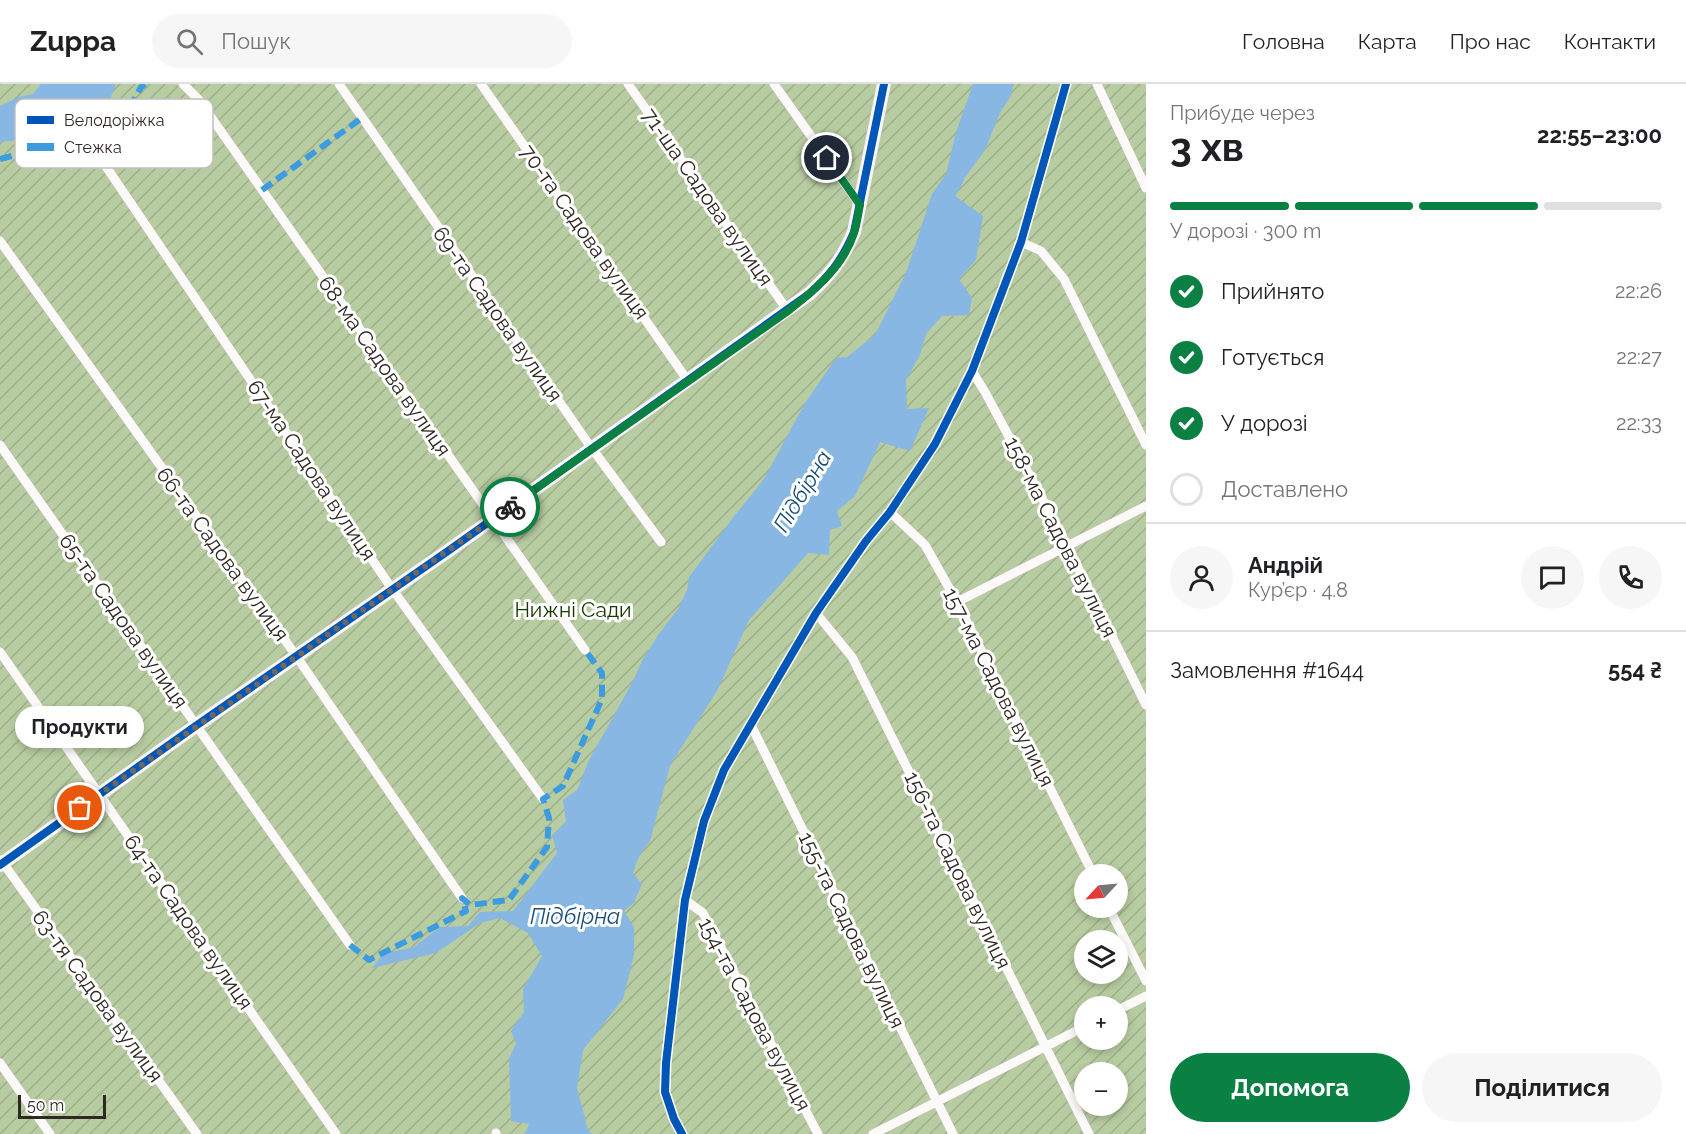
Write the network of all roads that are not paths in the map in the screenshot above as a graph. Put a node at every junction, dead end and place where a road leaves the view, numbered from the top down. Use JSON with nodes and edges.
{"nodes":[{"id":1,"x":183,"y":84,"type":"edge"},
{"id":2,"x":339,"y":84,"type":"edge"},
{"id":3,"x":481,"y":84,"type":"edge"},
{"id":4,"x":628,"y":84,"type":"edge"},
{"id":5,"x":774,"y":84,"type":"edge"},
{"id":6,"x":884,"y":84,"type":"edge"},
{"id":7,"x":1066,"y":84,"type":"edge"},
{"id":8,"x":1097,"y":84,"type":"edge"},
{"id":9,"x":198,"y":99,"type":"edge"},
{"id":10,"x":213,"y":120,"type":"edge"},
{"id":11,"x":107,"y":168,"type":"edge"},
{"id":12,"x":1146,"y":188,"type":"edge"},
{"id":13,"x":860,"y":205,"type":"junction"},
{"id":14,"x":0,"y":241,"type":"edge"},
{"id":15,"x":1022,"y":242,"type":"junction"},
{"id":16,"x":788,"y":311,"type":"junction"},
{"id":17,"x":972,"y":371,"type":"junction"},
{"id":18,"x":688,"y":381,"type":"junction"},
{"id":19,"x":0,"y":444,"type":"edge"},
{"id":20,"x":1146,"y":445,"type":"edge"},
{"id":21,"x":592,"y":449,"type":"junction"},
{"id":22,"x":1146,"y":506,"type":"edge"},
{"id":23,"x":890,"y":512,"type":"junction"},
{"id":24,"x":492,"y":519,"type":"junction"},
{"id":25,"x":661,"y":542,"type":"dead end"},
{"id":26,"x":1068,"y":547,"type":"junction"},
{"id":27,"x":393,"y":589,"type":"junction"},
{"id":28,"x":957,"y":602,"type":"junction"},
{"id":29,"x":816,"y":613,"type":"junction"},
{"id":30,"x":585,"y":650,"type":"dead end"},
{"id":31,"x":0,"y":652,"type":"edge"},
{"id":32,"x":296,"y":657,"type":"junction"},
{"id":33,"x":1146,"y":705,"type":"edge"},
{"id":34,"x":196,"y":725,"type":"junction"},
{"id":35,"x":751,"y":725,"type":"junction"},
{"id":36,"x":99,"y":794,"type":"junction"},
{"id":37,"x":543,"y":800,"type":"dead end"},
{"id":38,"x":1,"y":862,"type":"edge"},
{"id":39,"x":1088,"y":864,"type":"edge"},
{"id":40,"x":462,"y":898,"type":"dead end"},
{"id":41,"x":685,"y":900,"type":"junction"},
{"id":42,"x":1114,"y":918,"type":"edge"},
{"id":43,"x":350,"y":945,"type":"dead end"},
{"id":44,"x":1146,"y":981,"type":"edge"},
{"id":45,"x":1146,"y":996,"type":"edge"},
{"id":46,"x":1128,"y":1005,"type":"edge"},
{"id":47,"x":1074,"y":1032,"type":"edge"},
{"id":48,"x":1045,"y":1047,"type":"junction"},
{"id":49,"x":0,"y":1063,"type":"edge"},
{"id":50,"x":936,"y":1102,"type":"junction"},
{"id":51,"x":50,"y":1134,"type":"edge"},
{"id":52,"x":196,"y":1134,"type":"edge"},
{"id":53,"x":336,"y":1134,"type":"edge"},
{"id":54,"x":682,"y":1134,"type":"edge"},
{"id":55,"x":818,"y":1134,"type":"edge"},
{"id":56,"x":873,"y":1134,"type":"edge"},
{"id":57,"x":953,"y":1134,"type":"edge"},
{"id":58,"x":1089,"y":1134,"type":"edge"}],
"edges":[{"from":1,"to":9,"type":"street","name":"68-ма Садова вулиця"},
{"from":2,"to":21,"type":"street","name":"69-та Садова вулиця"},
{"from":3,"to":18,"type":"street","name":"70-та Садова вулиця"},
{"from":4,"to":16,"type":"street","name":"71-ша Садова вулиця"},
{"from":5,"to":13,"type":"street"},
{"from":6,"to":13,"type":"street"},
{"from":7,"to":15,"type":"street"},
{"from":8,"to":12,"type":"street"},
{"from":10,"to":24,"type":"street","name":"68-ма Садова вулиця"},
{"from":11,"to":27,"type":"street","name":"67-ма Садова вулиця"},
{"from":13,"to":16,"type":"street"},
{"from":14,"to":32,"type":"street","name":"66-та Садова вулиця"},
{"from":15,"to":17,"type":"street"},
{"from":15,"to":20,"type":"street"},
{"from":16,"to":18,"type":"street"},
{"from":17,"to":23,"type":"street"},
{"from":17,"to":26,"type":"street","name":"158-ма Садова вулиця"},
{"from":18,"to":21,"type":"street"},
{"from":19,"to":34,"type":"street","name":"65-та Садова вулиця"},
{"from":21,"to":24,"type":"street"},
{"from":21,"to":25,"type":"street","name":"69-та Садова вулиця"},
{"from":22,"to":26,"type":"street"},
{"from":23,"to":28,"type":"street","name":"157-ма Садова вулиця"},
{"from":23,"to":29,"type":"street"},
{"from":24,"to":27,"type":"street"},
{"from":24,"to":30,"type":"street","name":"68-ма Садова вулиця"},
{"from":26,"to":28,"type":"street"},
{"from":26,"to":33,"type":"street","name":"158-ма Садова вулиця"},
{"from":27,"to":32,"type":"street"},
{"from":27,"to":37,"type":"street","name":"67-ма Садова вулиця"},
{"from":28,"to":39,"type":"street","name":"157-ма Садова вулиця"},
{"from":29,"to":35,"type":"street"},
{"from":29,"to":48,"type":"street","name":"156-та Садова вулиця"},
{"from":31,"to":36,"type":"street","name":"64-та Садова вулиця"},
{"from":32,"to":34,"type":"street"},
{"from":32,"to":40,"type":"street","name":"66-та Садова вулиця"},
{"from":34,"to":36,"type":"street"},
{"from":34,"to":43,"type":"street","name":"65-та Садова вулиця"},
{"from":35,"to":41,"type":"street"},
{"from":35,"to":50,"type":"street","name":"155-та Садова вулиця"},
{"from":36,"to":38,"type":"street"},
{"from":36,"to":53,"type":"street","name":"64-та Садова вулиця"},
{"from":38,"to":52,"type":"street","name":"63-тя Садова вулиця"},
{"from":41,"to":54,"type":"street"},
{"from":41,"to":55,"type":"street","name":"154-та Садова вулиця"},
{"from":42,"to":44,"type":"street"},
{"from":45,"to":46,"type":"street"},
{"from":47,"to":48,"type":"street"},
{"from":48,"to":50,"type":"street"},
{"from":48,"to":58,"type":"street","name":"156-та Садова вулиця"},
{"from":49,"to":51,"type":"street"},
{"from":50,"to":56,"type":"street"},
{"from":50,"to":57,"type":"street","name":"155-та Садова вулиця"}]}
